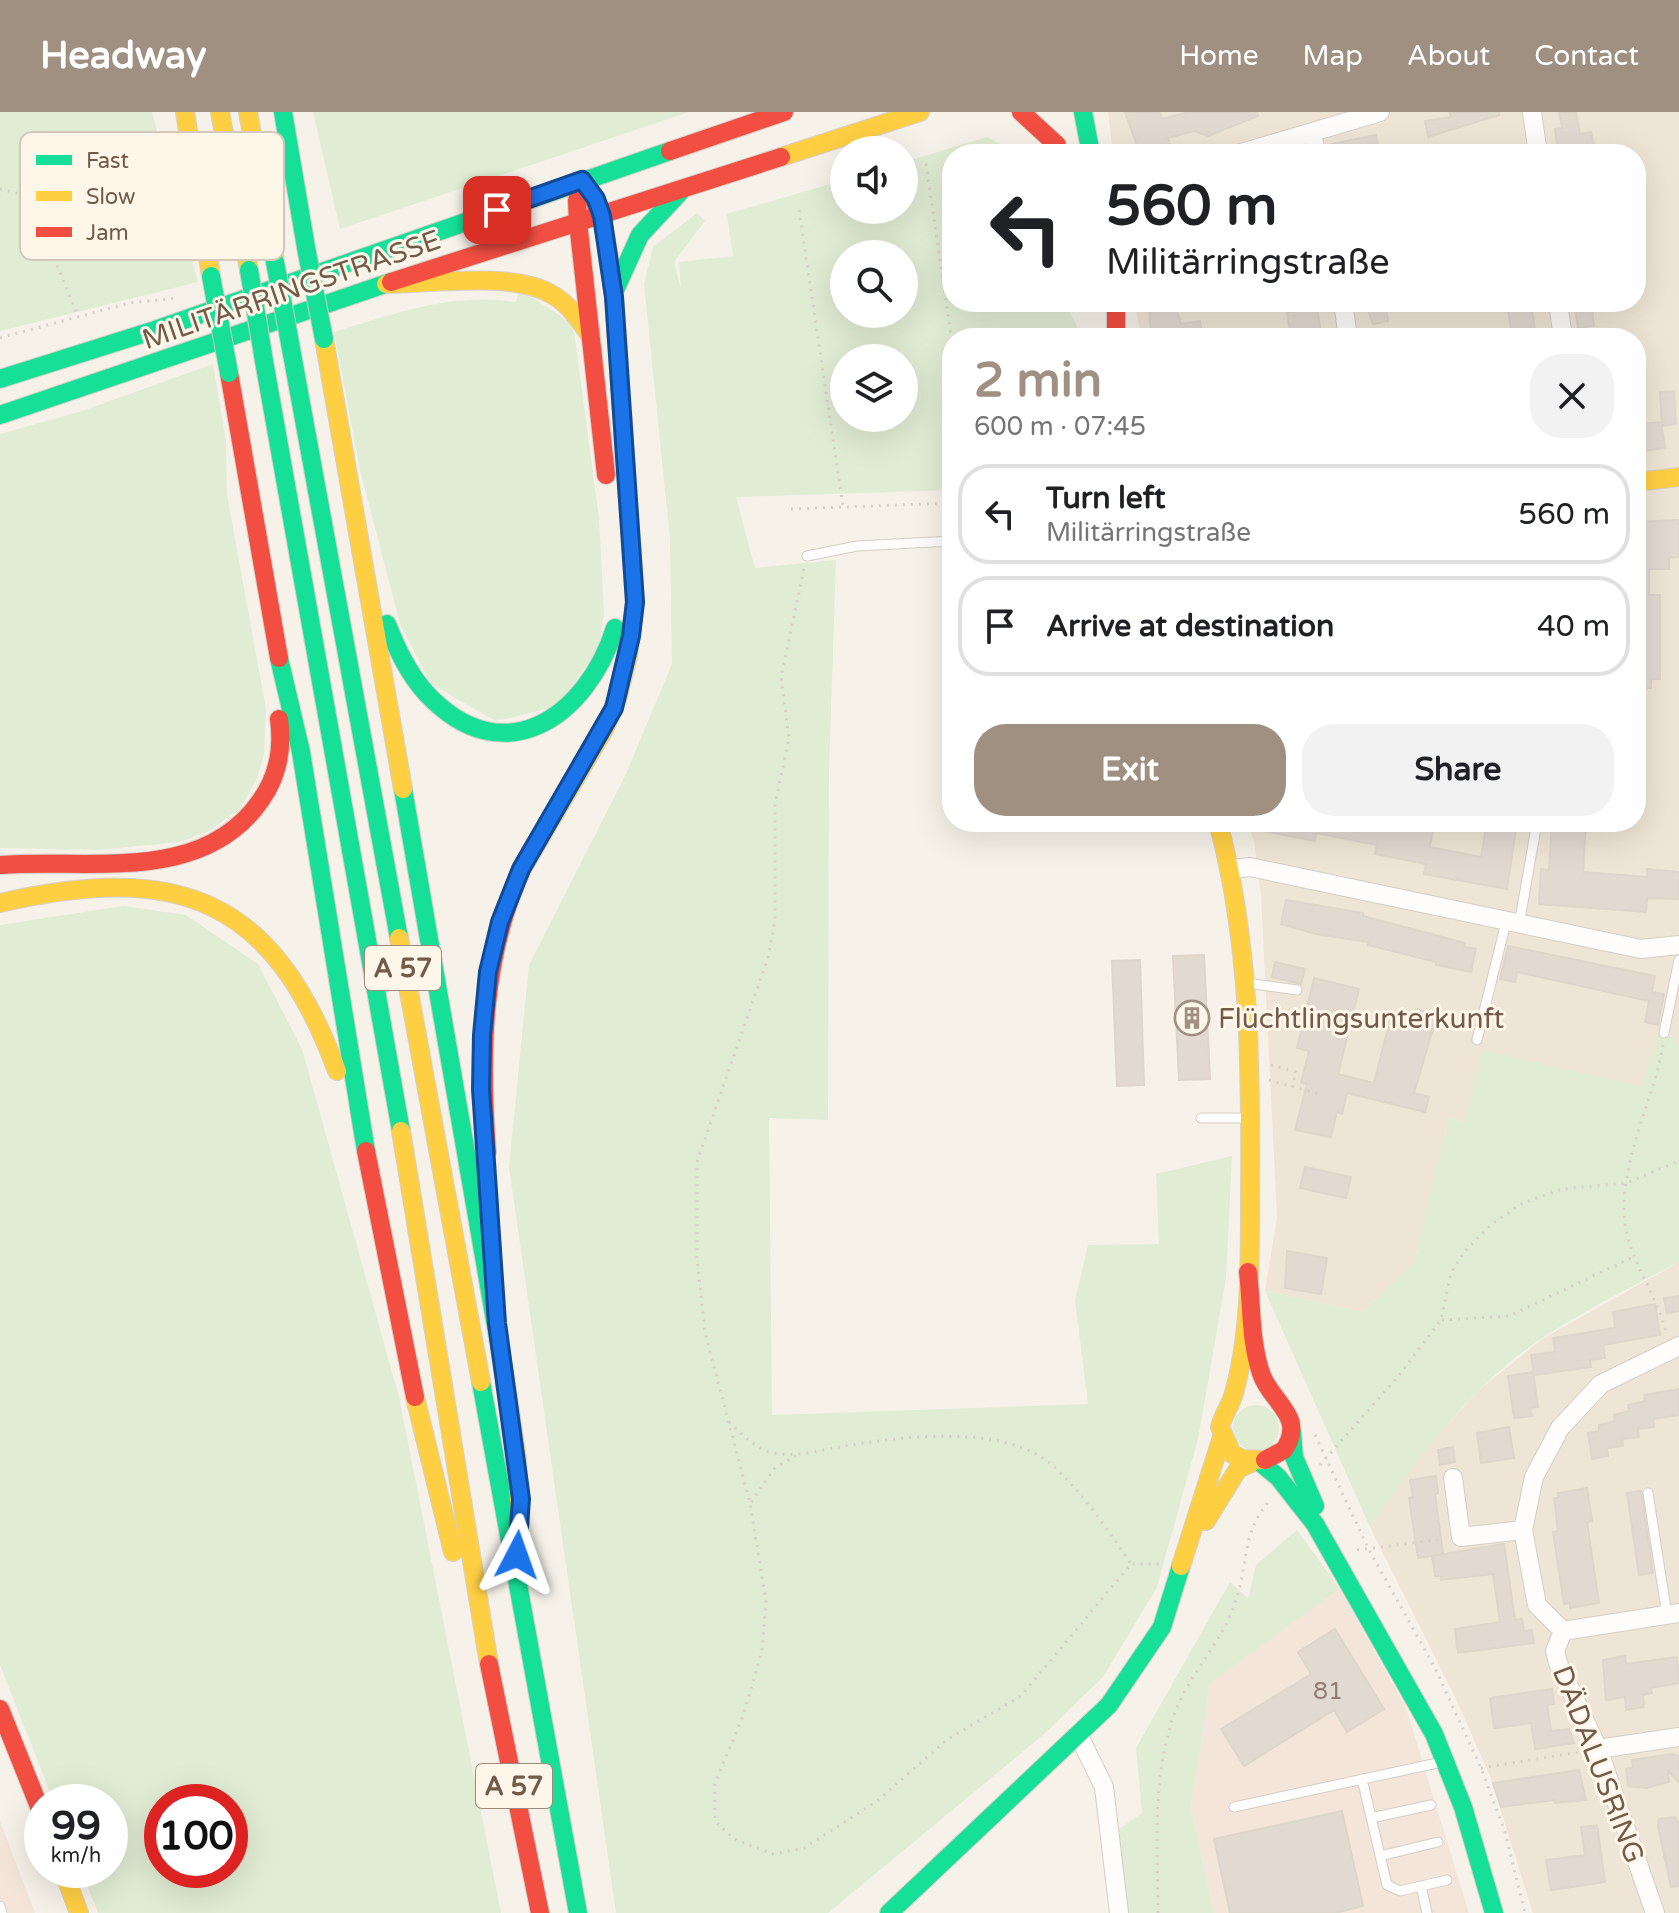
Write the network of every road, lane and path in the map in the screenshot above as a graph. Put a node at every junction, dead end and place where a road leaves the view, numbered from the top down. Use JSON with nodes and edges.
{"nodes":[{"id":1,"x":183,"y":112,"type":"edge"},
{"id":2,"x":220,"y":112,"type":"edge"},
{"id":3,"x":248,"y":112,"type":"edge"},
{"id":4,"x":283,"y":112,"type":"edge"},
{"id":5,"x":784,"y":112,"type":"edge"},
{"id":6,"x":920,"y":112,"type":"edge"},
{"id":7,"x":1021,"y":112,"type":"edge"},
{"id":8,"x":1054,"y":112,"type":"edge"},
{"id":9,"x":1083,"y":112,"type":"edge"},
{"id":10,"x":1380,"y":112,"type":"edge"},
{"id":11,"x":1532,"y":112,"type":"edge"},
{"id":12,"x":188,"y":132,"type":"edge"},
{"id":13,"x":224,"y":132,"type":"edge"},
{"id":14,"x":252,"y":132,"type":"edge"},
{"id":15,"x":1312,"y":132,"type":"junction"},
{"id":16,"x":1052,"y":144,"type":"edge"},
{"id":17,"x":1057,"y":144,"type":"edge"},
{"id":18,"x":1089,"y":144,"type":"edge"},
{"id":19,"x":1272,"y":144,"type":"edge"},
{"id":20,"x":1314,"y":144,"type":"edge"},
{"id":21,"x":1537,"y":144,"type":"edge"},
{"id":22,"x":926,"y":164,"type":"dead end"},
{"id":23,"x":582,"y":180,"type":"junction"},
{"id":24,"x":0,"y":189,"type":"edge"},
{"id":25,"x":681,"y":191,"type":"junction"},
{"id":26,"x":20,"y":194,"type":"edge"},
{"id":27,"x":799,"y":210,"type":"dead end"},
{"id":28,"x":602,"y":216,"type":"junction"},
{"id":29,"x":578,"y":222,"type":"junction"},
{"id":30,"x":55,"y":260,"type":"edge"},
{"id":31,"x":209,"y":260,"type":"edge"},
{"id":32,"x":247,"y":260,"type":"edge"},
{"id":33,"x":275,"y":260,"type":"edge"},
{"id":34,"x":942,"y":274,"type":"edge"},
{"id":35,"x":386,"y":284,"type":"junction"},
{"id":36,"x":614,"y":297,"type":"junction"},
{"id":37,"x":78,"y":316,"type":"dead end"},
{"id":38,"x":589,"y":334,"type":"junction"},
{"id":39,"x":0,"y":379,"type":"edge"},
{"id":40,"x":0,"y":415,"type":"edge"},
{"id":41,"x":1679,"y":477,"type":"edge"},
{"id":42,"x":1646,"y":481,"type":"edge"},
{"id":43,"x":942,"y":503,"type":"edge"},
{"id":44,"x":843,"y":506,"type":"junction"},
{"id":45,"x":791,"y":509,"type":"dead end"},
{"id":46,"x":942,"y":542,"type":"edge"},
{"id":47,"x":807,"y":556,"type":"joint"},
{"id":48,"x":368,"y":577,"type":"junction"},
{"id":49,"x":268,"y":608,"type":"junction"},
{"id":50,"x":340,"y":800,"type":"junction"},
{"id":51,"x":1221,"y":832,"type":"edge"},
{"id":52,"x":1535,"y":832,"type":"edge"},
{"id":53,"x":0,"y":865,"type":"edge"},
{"id":54,"x":1232,"y":869,"type":"junction"},
{"id":55,"x":0,"y":903,"type":"edge"},
{"id":56,"x":1513,"y":923,"type":"junction"},
{"id":57,"x":1679,"y":945,"type":"edge"},
{"id":58,"x":1679,"y":960,"type":"edge"},
{"id":59,"x":1247,"y":983,"type":"junction"},
{"id":60,"x":1297,"y":990,"type":"dead end"},
{"id":61,"x":1664,"y":1033,"type":"joint"},
{"id":62,"x":1477,"y":1040,"type":"dead end"},
{"id":63,"x":1269,"y":1065,"type":"dead end"},
{"id":64,"x":1262,"y":1078,"type":"dead end"},
{"id":65,"x":1292,"y":1087,"type":"junction"},
{"id":66,"x":1320,"y":1094,"type":"dead end"},
{"id":67,"x":1201,"y":1118,"type":"dead end"},
{"id":68,"x":1250,"y":1118,"type":"junction"},
{"id":69,"x":1679,"y":1161,"type":"edge"},
{"id":70,"x":1626,"y":1183,"type":"junction"},
{"id":71,"x":377,"y":1204,"type":"junction"},
{"id":72,"x":1633,"y":1257,"type":"junction"},
{"id":73,"x":1248,"y":1272,"type":"junction"},
{"id":74,"x":1441,"y":1320,"type":"junction"},
{"id":75,"x":497,"y":1323,"type":"junction"},
{"id":76,"x":1675,"y":1348,"type":"edge"},
{"id":77,"x":1276,"y":1398,"type":"junction"},
{"id":78,"x":1226,"y":1408,"type":"junction"},
{"id":79,"x":726,"y":1419,"type":"junction"},
{"id":80,"x":1292,"y":1432,"type":"junction"},
{"id":81,"x":1222,"y":1437,"type":"junction"},
{"id":82,"x":798,"y":1454,"type":"junction"},
{"id":83,"x":1256,"y":1463,"type":"junction"},
{"id":84,"x":1453,"y":1478,"type":"dead end"},
{"id":85,"x":1277,"y":1492,"type":"dead end"},
{"id":86,"x":1648,"y":1493,"type":"dead end"},
{"id":87,"x":750,"y":1503,"type":"junction"},
{"id":88,"x":1523,"y":1530,"type":"junction"},
{"id":89,"x":1461,"y":1537,"type":"junction"},
{"id":90,"x":1368,"y":1548,"type":"junction"},
{"id":91,"x":1333,"y":1555,"type":"junction"},
{"id":92,"x":1179,"y":1560,"type":"junction"},
{"id":93,"x":1131,"y":1564,"type":"junction"},
{"id":94,"x":515,"y":1582,"type":"junction"},
{"id":95,"x":1673,"y":1614,"type":"edge"},
{"id":96,"x":1563,"y":1631,"type":"junction"},
{"id":97,"x":488,"y":1658,"type":"junction"},
{"id":98,"x":0,"y":1709,"type":"edge"},
{"id":99,"x":1079,"y":1736,"type":"junction"},
{"id":100,"x":1679,"y":1737,"type":"edge"},
{"id":101,"x":1598,"y":1749,"type":"junction"},
{"id":102,"x":1445,"y":1762,"type":"junction"},
{"id":103,"x":1481,"y":1768,"type":"junction"},
{"id":104,"x":1362,"y":1779,"type":"junction"},
{"id":105,"x":30,"y":1784,"type":"edge"},
{"id":106,"x":1431,"y":1805,"type":"dead end"},
{"id":107,"x":1234,"y":1807,"type":"dead end"},
{"id":108,"x":1371,"y":1818,"type":"junction"},
{"id":109,"x":1438,"y":1842,"type":"dead end"},
{"id":110,"x":1380,"y":1856,"type":"junction"},
{"id":111,"x":1447,"y":1880,"type":"dead end"},
{"id":112,"x":1421,"y":1886,"type":"junction"},
{"id":113,"x":70,"y":1888,"type":"edge"},
{"id":114,"x":0,"y":1906,"type":"edge"},
{"id":115,"x":1489,"y":1911,"type":"edge"},
{"id":116,"x":2,"y":1913,"type":"edge"},
{"id":117,"x":79,"y":1913,"type":"edge"},
{"id":118,"x":540,"y":1913,"type":"edge"},
{"id":119,"x":578,"y":1913,"type":"edge"},
{"id":120,"x":889,"y":1913,"type":"edge"},
{"id":121,"x":1119,"y":1913,"type":"edge"},
{"id":122,"x":1158,"y":1913,"type":"edge"},
{"id":123,"x":1427,"y":1913,"type":"edge"},
{"id":124,"x":1525,"y":1913,"type":"edge"},
{"id":125,"x":1655,"y":1913,"type":"edge"}],
"edges":[{"from":1,"to":12,"type":"main road","bridge":true},
{"from":2,"to":13,"type":"main road","number":"A 57","bridge":true},
{"from":3,"to":14,"type":"main road","number":"A 57","bridge":true},
{"from":4,"to":48,"type":"main road","bridge":true},
{"from":5,"to":23,"type":"main road","name":"MILITÄRRINGSTRASSE"},
{"from":6,"to":25,"type":"main road","name":"MILITÄRRINGSTRASSE"},
{"from":7,"to":16,"type":"main road"},
{"from":8,"to":17,"type":"main road"},
{"from":9,"to":18,"type":"main road"},
{"from":10,"to":15,"type":"street"},
{"from":11,"to":21,"type":"street"},
{"from":15,"to":19,"type":"street"},
{"from":15,"to":20,"type":"street"},
{"from":22,"to":34,"type":"path"},
{"from":23,"to":28,"type":"main road"},
{"from":23,"to":29,"type":"main road"},
{"from":23,"to":39,"type":"main road","name":"MILITÄRRINGSTRASSE"},
{"from":24,"to":26,"type":"path"},
{"from":25,"to":28,"type":"main road","name":"MILITÄRRINGSTRASSE"},
{"from":25,"to":36,"type":"main road"},
{"from":27,"to":44,"type":"path"},
{"from":28,"to":29,"type":"main road","name":"MILITÄRRINGSTRASSE"},
{"from":28,"to":36,"type":"main road"},
{"from":29,"to":35,"type":"main road","name":"MILITÄRRINGSTRASSE"},
{"from":29,"to":38,"type":"main road"},
{"from":30,"to":37,"type":"path"},
{"from":31,"to":49,"type":"main road","bridge":true},
{"from":32,"to":50,"type":"main road","number":"A 57","bridge":true},
{"from":33,"to":94,"type":"main road","number":"A 57","bridge":true},
{"from":35,"to":38,"type":"main road"},
{"from":35,"to":40,"type":"main road","name":"MILITÄRRINGSTRASSE"},
{"from":36,"to":75,"type":"main road"},
{"from":38,"to":48,"type":"main road"},
{"from":41,"to":42,"type":"main road"},
{"from":43,"to":44,"type":"path"},
{"from":44,"to":45,"type":"path"},
{"from":46,"to":47,"type":"lane"},
{"from":47,"to":79,"type":"path"},
{"from":48,"to":75,"type":"main road"},
{"from":49,"to":50,"type":"main road"},
{"from":49,"to":53,"type":"main road"},
{"from":49,"to":71,"type":"main road"},
{"from":50,"to":97,"type":"main road","number":"A 57"},
{"from":51,"to":54,"type":"main road"},
{"from":52,"to":56,"type":"lane"},
{"from":54,"to":56,"type":"street"},
{"from":54,"to":59,"type":"main road"},
{"from":55,"to":71,"type":"main road"},
{"from":56,"to":57,"type":"street"},
{"from":56,"to":62,"type":"lane"},
{"from":58,"to":61,"type":"lane"},
{"from":59,"to":60,"type":"lane"},
{"from":59,"to":68,"type":"main road"},
{"from":61,"to":70,"type":"path"},
{"from":63,"to":65,"type":"path"},
{"from":64,"to":65,"type":"path"},
{"from":65,"to":66,"type":"path"},
{"from":67,"to":68,"type":"lane"},
{"from":68,"to":73,"type":"main road"},
{"from":69,"to":70,"type":"path"},
{"from":70,"to":72,"type":"path"},
{"from":70,"to":74,"type":"path"},
{"from":71,"to":97,"type":"main road","number":"A 57"},
{"from":72,"to":74,"type":"path"},
{"from":72,"to":76,"type":"path"},
{"from":73,"to":77,"type":"main road"},
{"from":73,"to":78,"type":"main road"},
{"from":74,"to":90,"type":"path"},
{"from":75,"to":94,"type":"main road"},
{"from":76,"to":88,"type":"street","name":"DÄDALUSRING"},
{"from":77,"to":78,"type":"main road"},
{"from":77,"to":80,"type":"main road"},
{"from":78,"to":81,"type":"main road"},
{"from":79,"to":82,"type":"path"},
{"from":79,"to":87,"type":"path"},
{"from":80,"to":83,"type":"main road"},
{"from":80,"to":91,"type":"main road"},
{"from":81,"to":83,"type":"main road"},
{"from":81,"to":92,"type":"main road"},
{"from":82,"to":87,"type":"path"},
{"from":82,"to":93,"type":"path"},
{"from":83,"to":91,"type":"main road"},
{"from":83,"to":92,"type":"main road"},
{"from":84,"to":89,"type":"street"},
{"from":85,"to":122,"type":"path"},
{"from":86,"to":95,"type":"lane"},
{"from":87,"to":93,"type":"path"},
{"from":88,"to":89,"type":"street"},
{"from":88,"to":96,"type":"street","name":"DÄDALUSRING"},
{"from":89,"to":90,"type":"path"},
{"from":90,"to":91,"type":"path"},
{"from":90,"to":103,"type":"path"},
{"from":91,"to":102,"type":"main road"},
{"from":92,"to":93,"type":"path"},
{"from":92,"to":99,"type":"main road"},
{"from":94,"to":119,"type":"main road","number":"A 57"},
{"from":95,"to":96,"type":"street"},
{"from":96,"to":101,"type":"street","name":"DÄDALUSRING"},
{"from":97,"to":118,"type":"main road","number":"A 57"},
{"from":98,"to":105,"type":"main road"},
{"from":99,"to":120,"type":"main road"},
{"from":99,"to":121,"type":"street"},
{"from":100,"to":101,"type":"street"},
{"from":101,"to":103,"type":"path"},
{"from":101,"to":125,"type":"street","name":"DÄDALUSRING"},
{"from":102,"to":104,"type":"lane"},
{"from":102,"to":115,"type":"main road"},
{"from":103,"to":124,"type":"path"},
{"from":104,"to":107,"type":"lane"},
{"from":104,"to":108,"type":"lane"},
{"from":106,"to":108,"type":"lane"},
{"from":108,"to":110,"type":"lane"},
{"from":109,"to":110,"type":"lane"},
{"from":110,"to":112,"type":"lane"},
{"from":111,"to":112,"type":"lane"},
{"from":112,"to":123,"type":"lane"},
{"from":113,"to":117,"type":"main road"},
{"from":114,"to":116,"type":"lane"}]}
